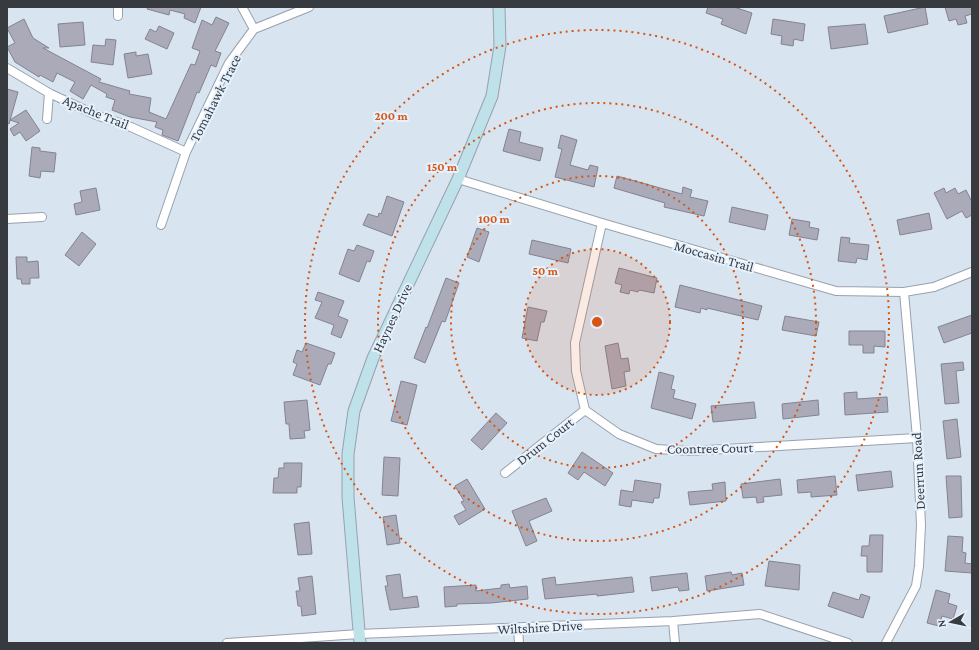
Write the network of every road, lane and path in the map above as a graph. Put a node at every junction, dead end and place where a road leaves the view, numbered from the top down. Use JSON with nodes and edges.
{"nodes":[{"id":1,"x":118,"y":7,"type":"edge"},
{"id":2,"x":242,"y":7,"type":"edge"},
{"id":3,"x":309,"y":7,"type":"edge"},
{"id":4,"x":499,"y":7,"type":"edge"},
{"id":5,"x":118,"y":16,"type":"dead end"},
{"id":6,"x":254,"y":29,"type":"junction"},
{"id":7,"x":7,"y":68,"type":"edge"},
{"id":8,"x":49,"y":93,"type":"junction"},
{"id":9,"x":47,"y":119,"type":"dead end"},
{"id":10,"x":186,"y":152,"type":"junction"},
{"id":11,"x":458,"y":179,"type":"junction"},
{"id":12,"x":42,"y":217,"type":"dead end"},
{"id":13,"x":7,"y":219,"type":"edge"},
{"id":14,"x":602,"y":223,"type":"junction"},
{"id":15,"x":161,"y":225,"type":"dead end"},
{"id":16,"x":972,"y":272,"type":"edge"},
{"id":17,"x":904,"y":292,"type":"junction"},
{"id":18,"x":585,"y":410,"type":"junction"},
{"id":19,"x":917,"y":438,"type":"junction"},
{"id":20,"x":505,"y":473,"type":"dead end"},
{"id":21,"x":673,"y":621,"type":"junction"},
{"id":22,"x":518,"y":628,"type":"junction"},
{"id":23,"x":360,"y":638,"type":"edge"},
{"id":24,"x":227,"y":643,"type":"edge"},
{"id":25,"x":519,"y":643,"type":"edge"},
{"id":26,"x":675,"y":643,"type":"edge"},
{"id":27,"x":848,"y":643,"type":"edge"},
{"id":28,"x":886,"y":643,"type":"edge"}],
"edges":[{"from":1,"to":5,"type":"street"},
{"from":2,"to":6,"type":"street"},
{"from":3,"to":6,"type":"street"},
{"from":4,"to":11,"type":"street","name":"Haynes Drive"},
{"from":6,"to":10,"type":"street","name":"Tomahawk Trace"},
{"from":7,"to":8,"type":"street","name":"Apache Trail"},
{"from":8,"to":9,"type":"street"},
{"from":8,"to":10,"type":"street","name":"Apache Trail"},
{"from":10,"to":15,"type":"street","name":"Tomahawk Trace"},
{"from":11,"to":14,"type":"street","name":"Moccasin Trail"},
{"from":11,"to":23,"type":"street","name":"Haynes Drive"},
{"from":12,"to":13,"type":"street"},
{"from":14,"to":17,"type":"street","name":"Moccasin Trail"},
{"from":14,"to":18,"type":"street"},
{"from":16,"to":17,"type":"street","name":"Moccasin Trail"},
{"from":17,"to":19,"type":"street","name":"Deerrun Road"},
{"from":18,"to":19,"type":"street","name":"Coontree Court"},
{"from":18,"to":20,"type":"street","name":"Drum Court"},
{"from":19,"to":28,"type":"street","name":"Deerrun Road"},
{"from":21,"to":22,"type":"street","name":"Wiltshire Drive"},
{"from":21,"to":26,"type":"street"},
{"from":21,"to":27,"type":"street","name":"Wiltshire Drive"},
{"from":22,"to":23,"type":"street","name":"Wiltshire Drive"},
{"from":22,"to":25,"type":"street"},
{"from":23,"to":24,"type":"street","name":"Wiltshire Drive"}]}
